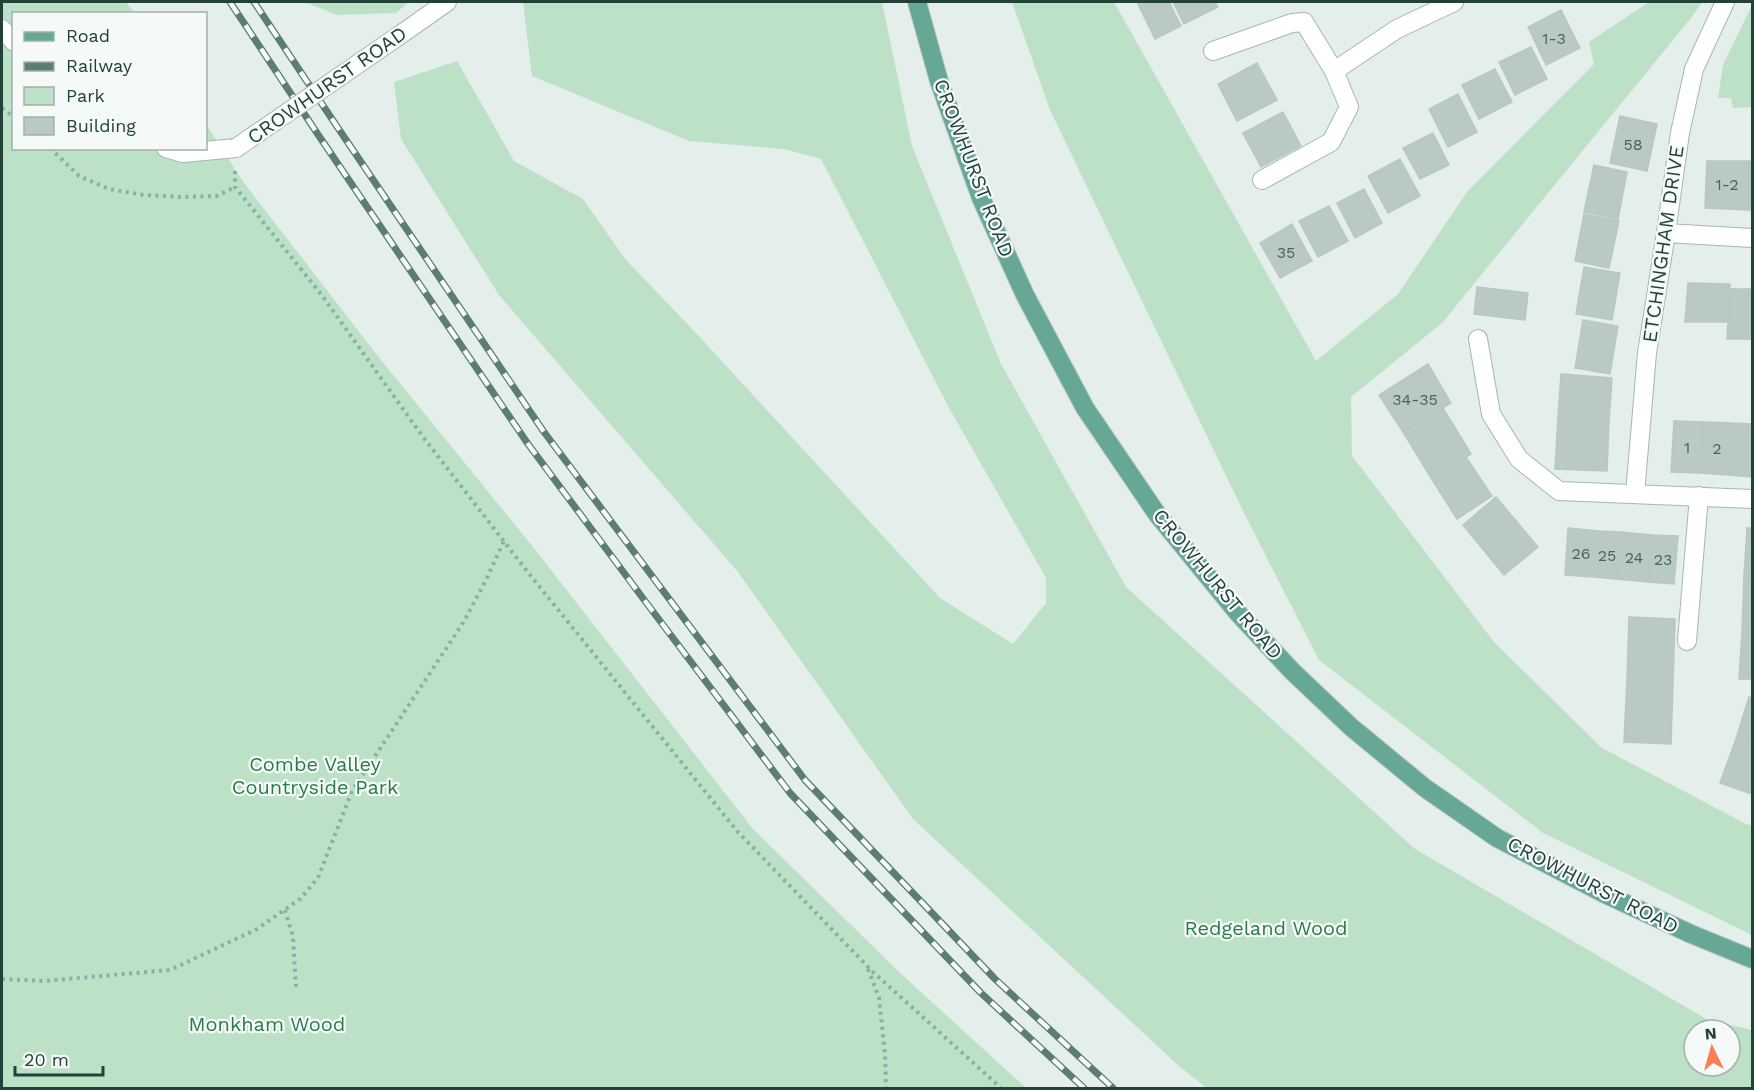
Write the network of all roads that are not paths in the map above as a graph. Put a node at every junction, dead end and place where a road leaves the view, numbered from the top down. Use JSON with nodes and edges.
{"nodes":[{"id":1,"x":447,"y":2,"type":"edge"},
{"id":2,"x":917,"y":2,"type":"edge"},
{"id":3,"x":1454,"y":2,"type":"edge"},
{"id":4,"x":1725,"y":2,"type":"edge"},
{"id":5,"x":1214,"y":51,"type":"dead end"},
{"id":6,"x":1334,"y":71,"type":"junction"},
{"id":7,"x":173,"y":150,"type":"edge"},
{"id":8,"x":1262,"y":180,"type":"dead end"},
{"id":9,"x":1666,"y":233,"type":"junction"},
{"id":10,"x":1752,"y":238,"type":"edge"},
{"id":11,"x":1478,"y":339,"type":"dead end"},
{"id":12,"x":1635,"y":494,"type":"junction"},
{"id":13,"x":1699,"y":496,"type":"junction"},
{"id":14,"x":1752,"y":499,"type":"edge"},
{"id":15,"x":1687,"y":641,"type":"dead end"},
{"id":16,"x":1752,"y":959,"type":"edge"}],
"edges":[{"from":1,"to":7,"type":"street","name":"CROWHURST ROAD","bridge":true},
{"from":2,"to":16,"type":"main road","name":"CROWHURST ROAD"},
{"from":3,"to":6,"type":"street"},
{"from":4,"to":9,"type":"street","name":"ETCHINGHAM DRIVE"},
{"from":5,"to":6,"type":"street"},
{"from":6,"to":8,"type":"street"},
{"from":9,"to":10,"type":"street"},
{"from":9,"to":12,"type":"street","name":"ETCHINGHAM DRIVE"},
{"from":11,"to":12,"type":"street"},
{"from":12,"to":13,"type":"street"},
{"from":13,"to":14,"type":"street"},
{"from":13,"to":15,"type":"street"}]}
